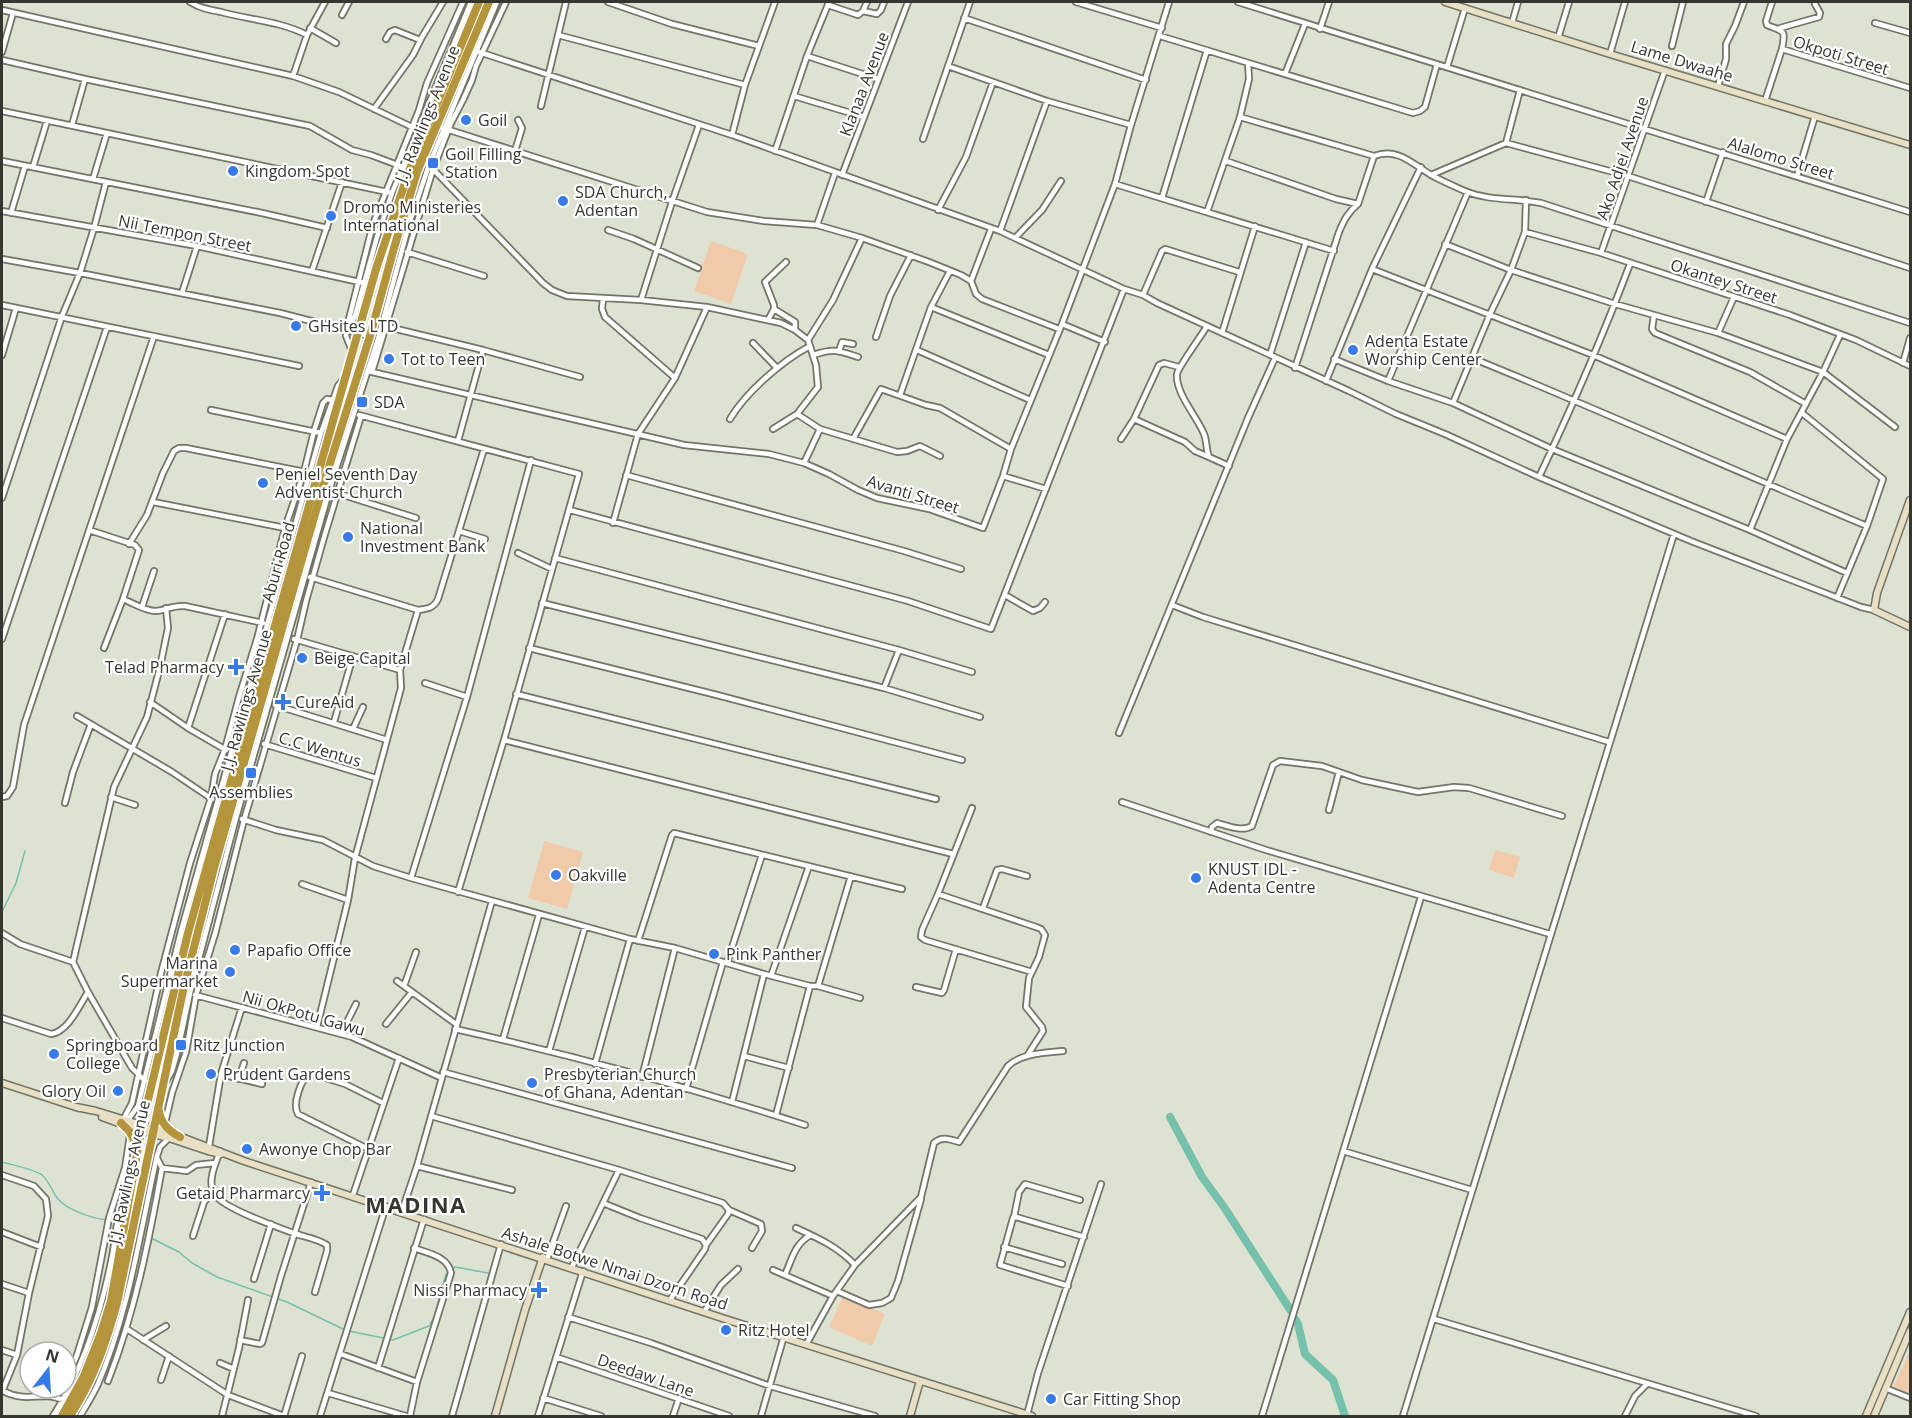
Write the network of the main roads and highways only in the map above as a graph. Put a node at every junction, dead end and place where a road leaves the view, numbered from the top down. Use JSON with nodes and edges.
{"nodes":[{"id":1,"x":479,"y":2,"type":"edge"},
{"id":2,"x":489,"y":2,"type":"edge"},
{"id":3,"x":409,"y":224,"type":"road end"},
{"id":4,"x":398,"y":233,"type":"junction"},
{"id":5,"x":373,"y":252,"type":"road end"},
{"id":6,"x":376,"y":269,"type":"junction"},
{"id":7,"x":365,"y":335,"type":"junction"},
{"id":8,"x":158,"y":1108,"type":"junction"},
{"id":9,"x":122,"y":1120,"type":"road end"},
{"id":10,"x":148,"y":1130,"type":"junction"},
{"id":11,"x":180,"y":1137,"type":"road end"},
{"id":12,"x":137,"y":1152,"type":"junction"},
{"id":13,"x":133,"y":1176,"type":"joint"},
{"id":14,"x":62,"y":1416,"type":"edge"},
{"id":15,"x":70,"y":1416,"type":"edge"}],
"edges":[{"from":1,"to":6,"type":"highway","name":"Aburi Road"},
{"from":2,"to":4,"type":"highway","name":"J.J. Rawlings Avenue"},
{"from":3,"to":4,"type":"highway"},
{"from":4,"to":7,"type":"highway","name":"J.J. Rawlings Avenue"},
{"from":5,"to":6,"type":"highway"},
{"from":6,"to":7,"type":"highway","name":"Aburi Road"},
{"from":7,"to":8,"type":"highway","name":"J.J. Rawlings Avenue"},
{"from":7,"to":10,"type":"highway","name":"Aburi Road"},
{"from":8,"to":10,"type":"highway","name":"J.J. Rawlings Avenue"},
{"from":8,"to":11,"type":"highway"},
{"from":9,"to":12,"type":"highway"},
{"from":10,"to":12,"type":"highway","name":"Aburi Road"},
{"from":10,"to":15,"type":"highway","name":"J.J. Rawlings Avenue"},
{"from":12,"to":13,"type":"highway","name":"Aburi Road"},
{"from":13,"to":14,"type":"highway","name":"J.J. Rawlings Avenue"}]}
